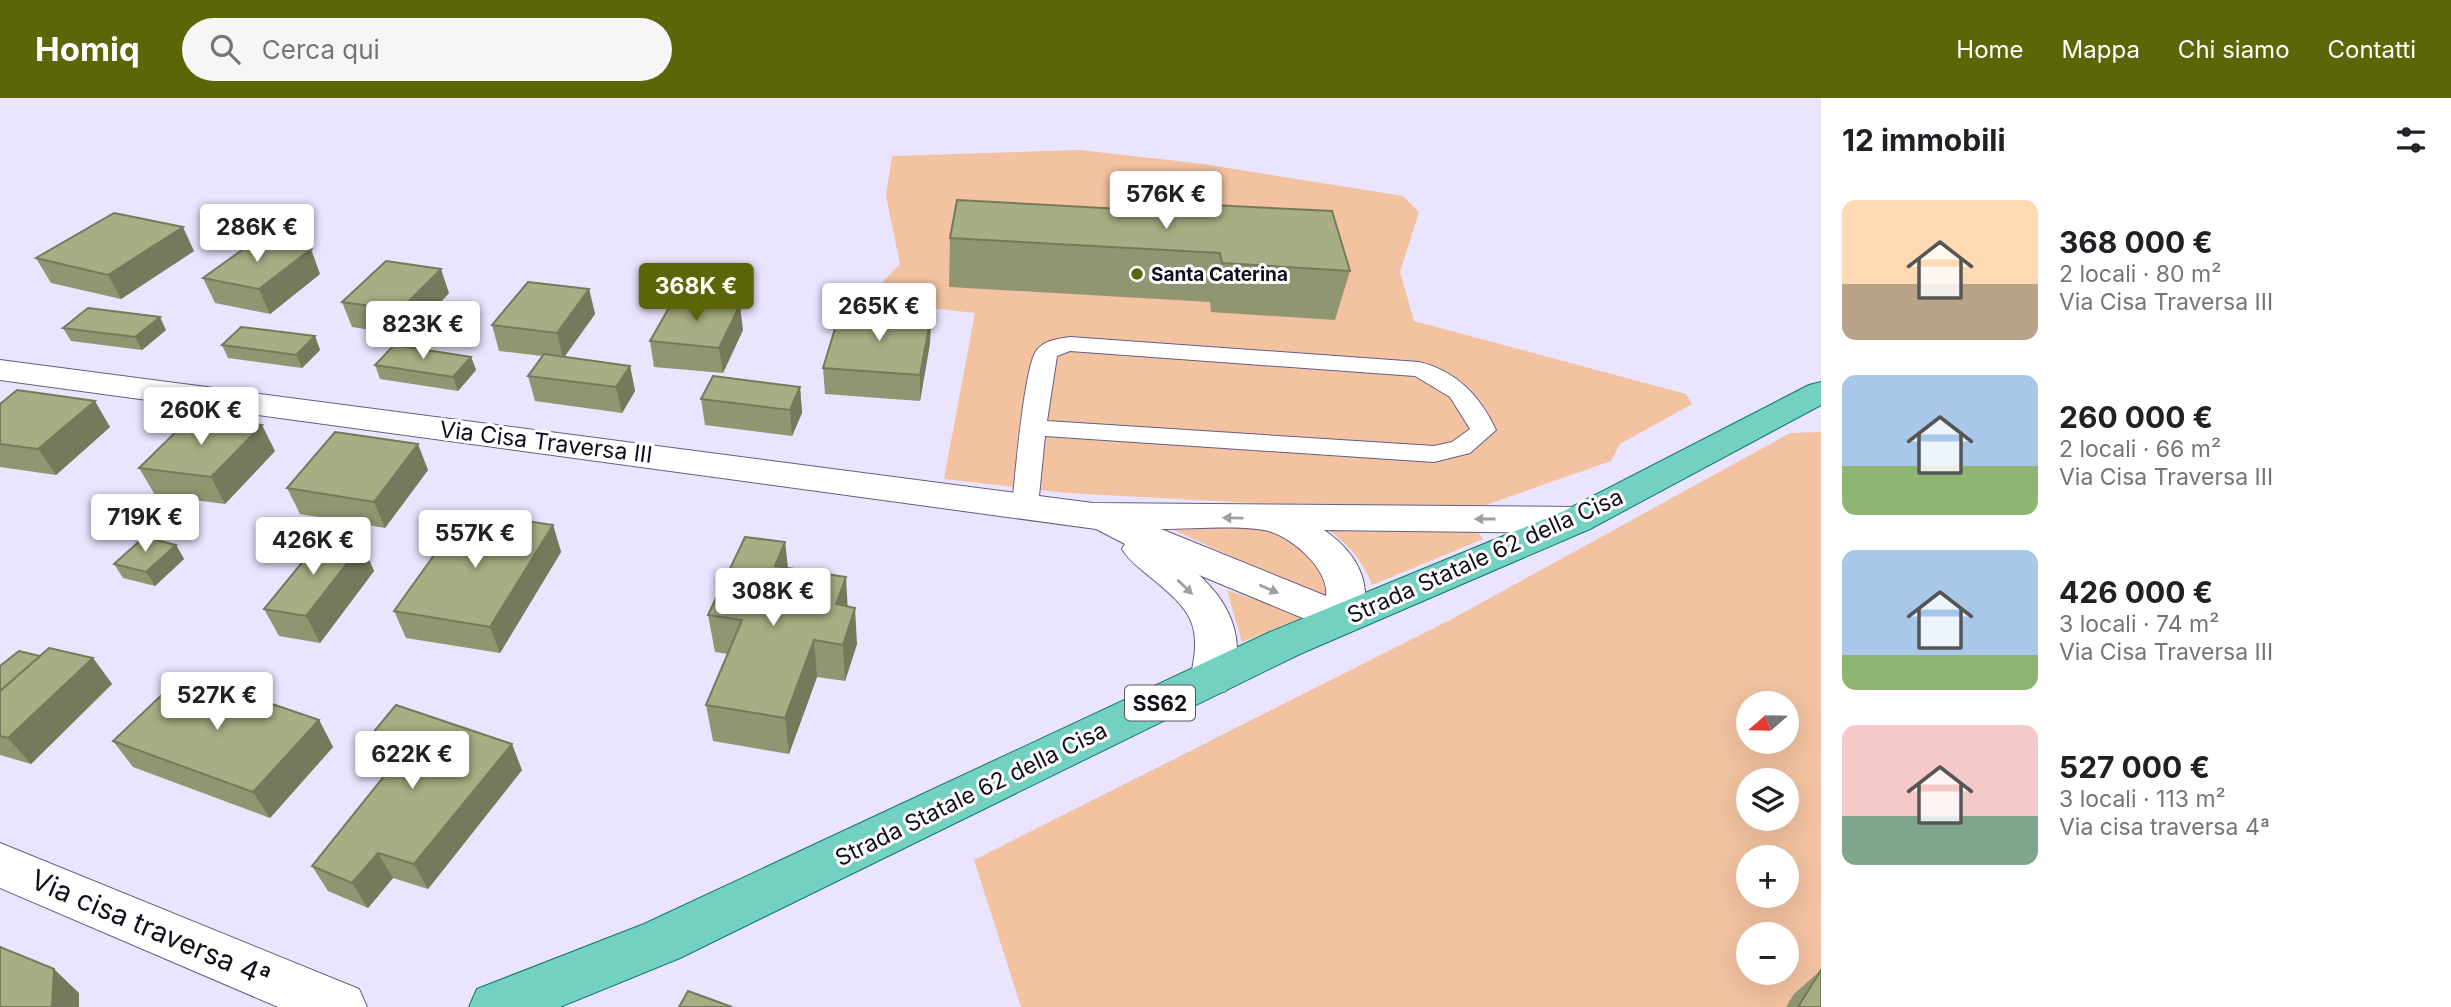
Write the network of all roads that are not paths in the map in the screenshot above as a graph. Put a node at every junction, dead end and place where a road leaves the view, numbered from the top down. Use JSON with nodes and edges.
{"nodes":[{"id":1,"x":0,"y":370,"type":"edge"},
{"id":2,"x":1821,"y":392,"type":"edge"},
{"id":3,"x":1033,"y":428,"type":"junction"},
{"id":4,"x":1025,"y":506,"type":"junction"},
{"id":5,"x":1093,"y":516,"type":"junction"},
{"id":6,"x":1274,"y":518,"type":"junction"},
{"id":7,"x":1577,"y":520,"type":"junction"},
{"id":8,"x":1341,"y":619,"type":"junction"},
{"id":9,"x":1211,"y":679,"type":"junction"},
{"id":10,"x":0,"y":865,"type":"edge"},
{"id":11,"x":340,"y":1007,"type":"edge"},
{"id":12,"x":496,"y":1007,"type":"edge"}],
"edges":[{"from":1,"to":4,"type":"street","name":"Via Cisa Traversa III"},
{"from":2,"to":7,"type":"main road","name":"Strada Statale 62 della Cisa","number":"SS62"},
{"from":3,"to":3,"type":"lane"},
{"from":3,"to":4,"type":"lane"},
{"from":4,"to":5,"type":"street","name":"Via Cisa Traversa III"},
{"from":6,"to":5,"type":"street","one_way":true},
{"from":5,"to":8,"type":"street","one_way":true},
{"from":5,"to":9,"type":"street","one_way":true},
{"from":7,"to":6,"type":"street","one_way":true},
{"from":6,"to":8,"type":"street"},
{"from":7,"to":8,"type":"main road","name":"Strada Statale 62 della Cisa","number":"SS62"},
{"from":8,"to":9,"type":"main road","name":"Strada Statale 62 della Cisa","number":"SS62"},
{"from":9,"to":12,"type":"main road","name":"Strada Statale 62 della Cisa","number":"SS62"},
{"from":10,"to":11,"type":"street","name":"Via cisa traversa 4ª"}]}
